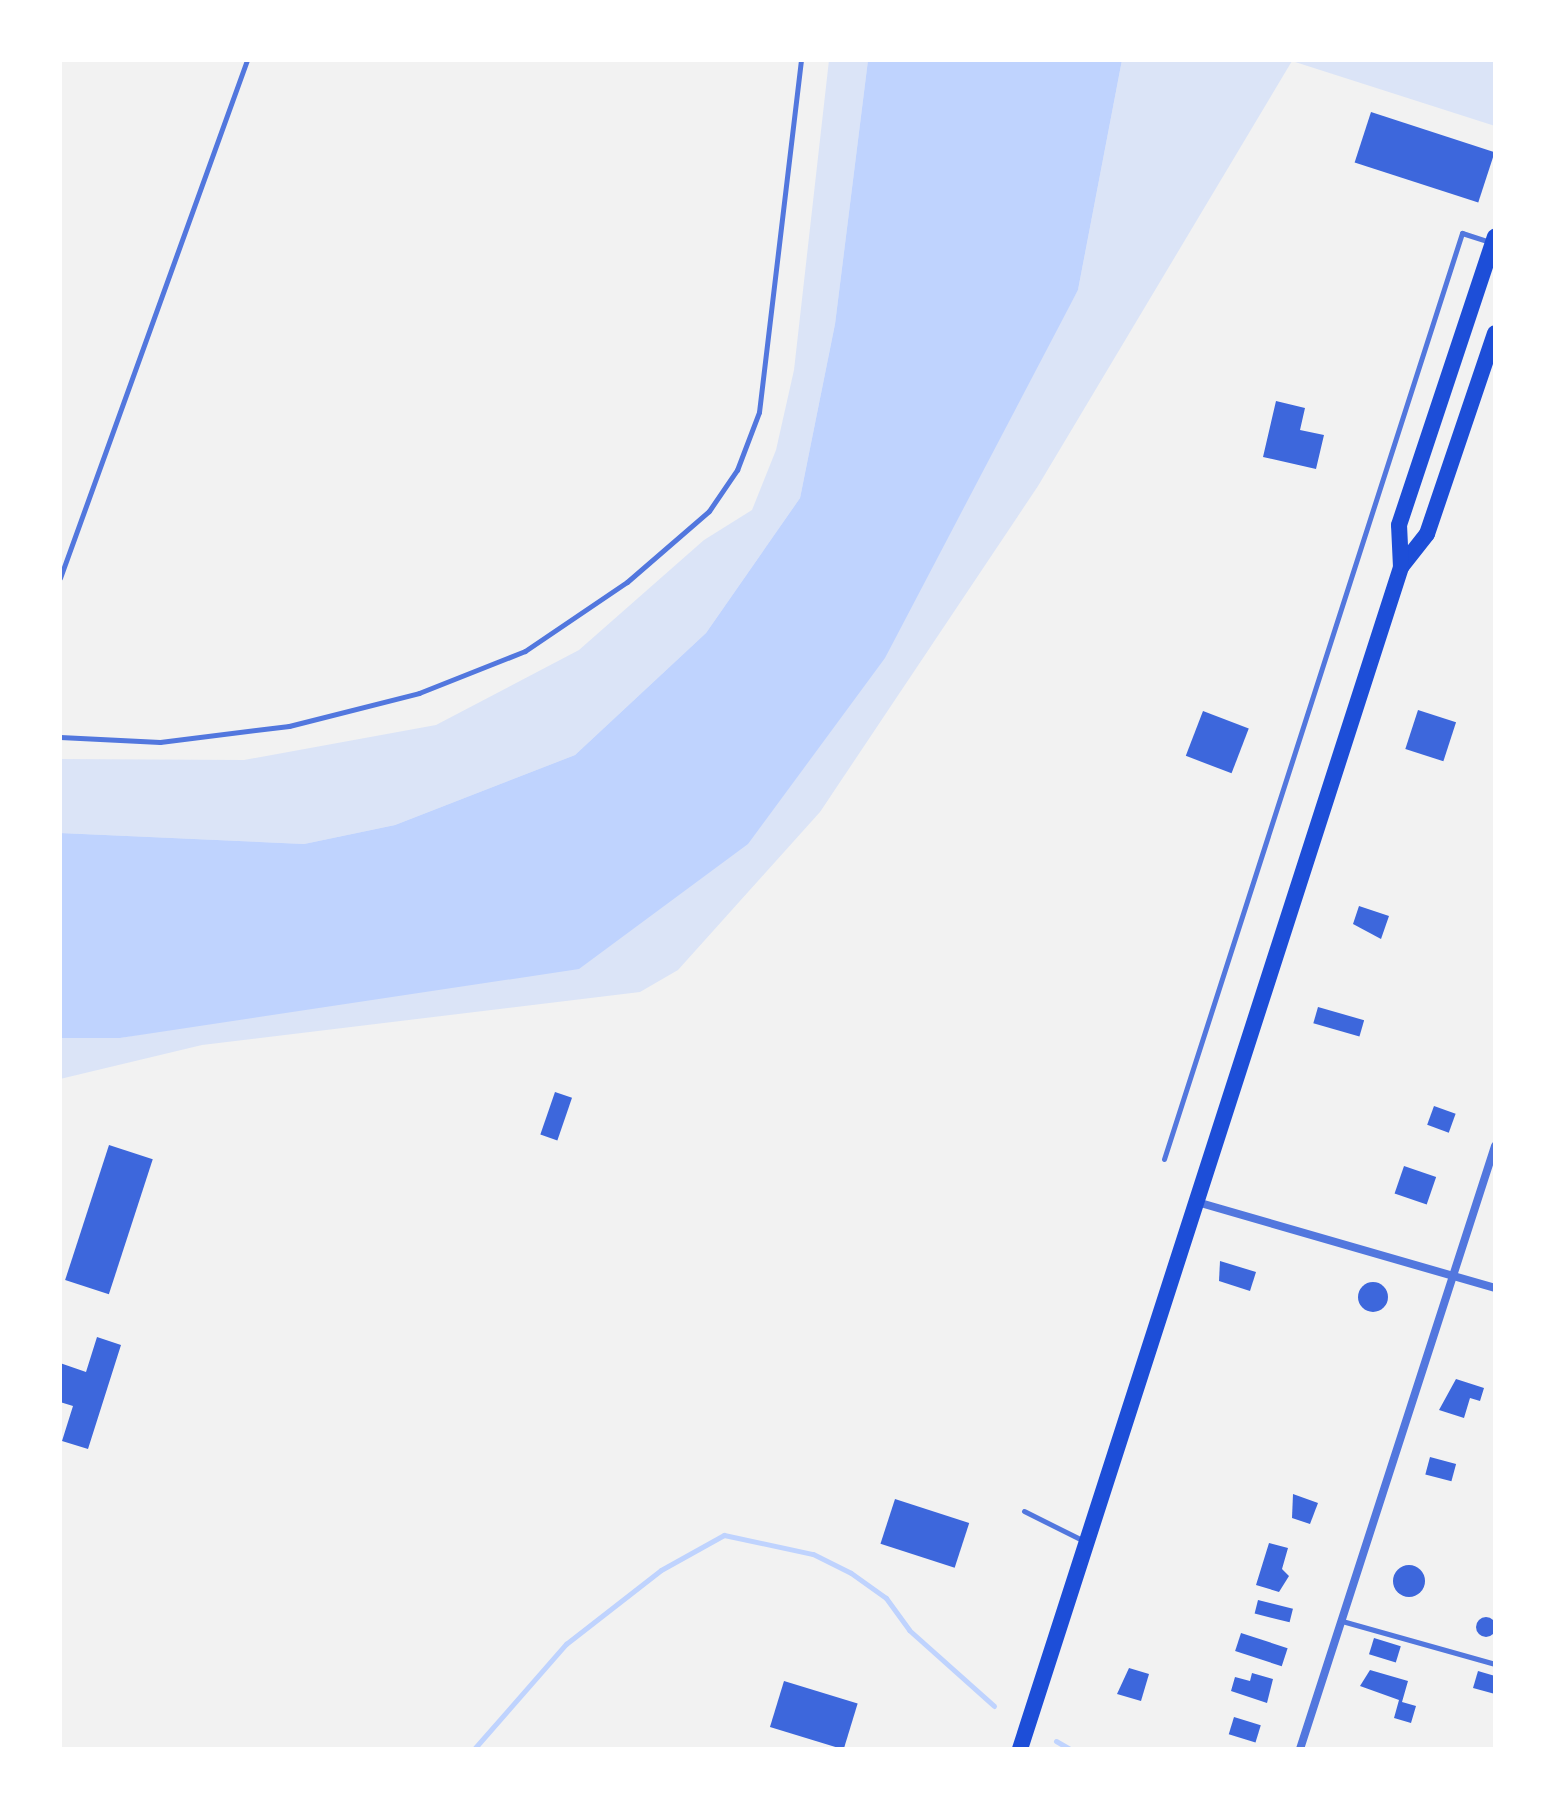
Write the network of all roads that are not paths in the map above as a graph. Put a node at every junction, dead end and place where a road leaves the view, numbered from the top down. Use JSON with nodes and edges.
{"nodes":[{"id":1,"x":247,"y":60,"type":"edge"},
{"id":2,"x":801,"y":60,"type":"edge"},
{"id":3,"x":1494,"y":240,"type":"edge"},
{"id":4,"x":1495,"y":333,"type":"edge"},
{"id":5,"x":1401,"y":567,"type":"junction"},
{"id":6,"x":60,"y":578,"type":"edge"},
{"id":7,"x":60,"y":737,"type":"edge"},
{"id":8,"x":1495,"y":1146,"type":"edge"},
{"id":9,"x":1164,"y":1159,"type":"dead end"},
{"id":10,"x":1197,"y":1202,"type":"junction"},
{"id":11,"x":1453,"y":1276,"type":"junction"},
{"id":12,"x":1495,"y":1288,"type":"edge"},
{"id":13,"x":1024,"y":1511,"type":"dead end"},
{"id":14,"x":1087,"y":1542,"type":"junction"},
{"id":15,"x":1342,"y":1621,"type":"junction"},
{"id":16,"x":1495,"y":1664,"type":"edge"},
{"id":17,"x":1020,"y":1749,"type":"edge"},
{"id":18,"x":1300,"y":1749,"type":"edge"}],
"edges":[{"from":1,"to":6,"type":"lane"},
{"from":2,"to":7,"type":"lane"},
{"from":3,"to":5,"type":"main road"},
{"from":3,"to":9,"type":"lane"},
{"from":4,"to":5,"type":"main road"},
{"from":5,"to":10,"type":"main road"},
{"from":8,"to":11,"type":"street"},
{"from":10,"to":11,"type":"street"},
{"from":10,"to":14,"type":"main road"},
{"from":11,"to":12,"type":"street"},
{"from":11,"to":15,"type":"street"},
{"from":13,"to":14,"type":"lane"},
{"from":14,"to":17,"type":"main road"},
{"from":15,"to":16,"type":"lane"},
{"from":15,"to":18,"type":"street"}]}
